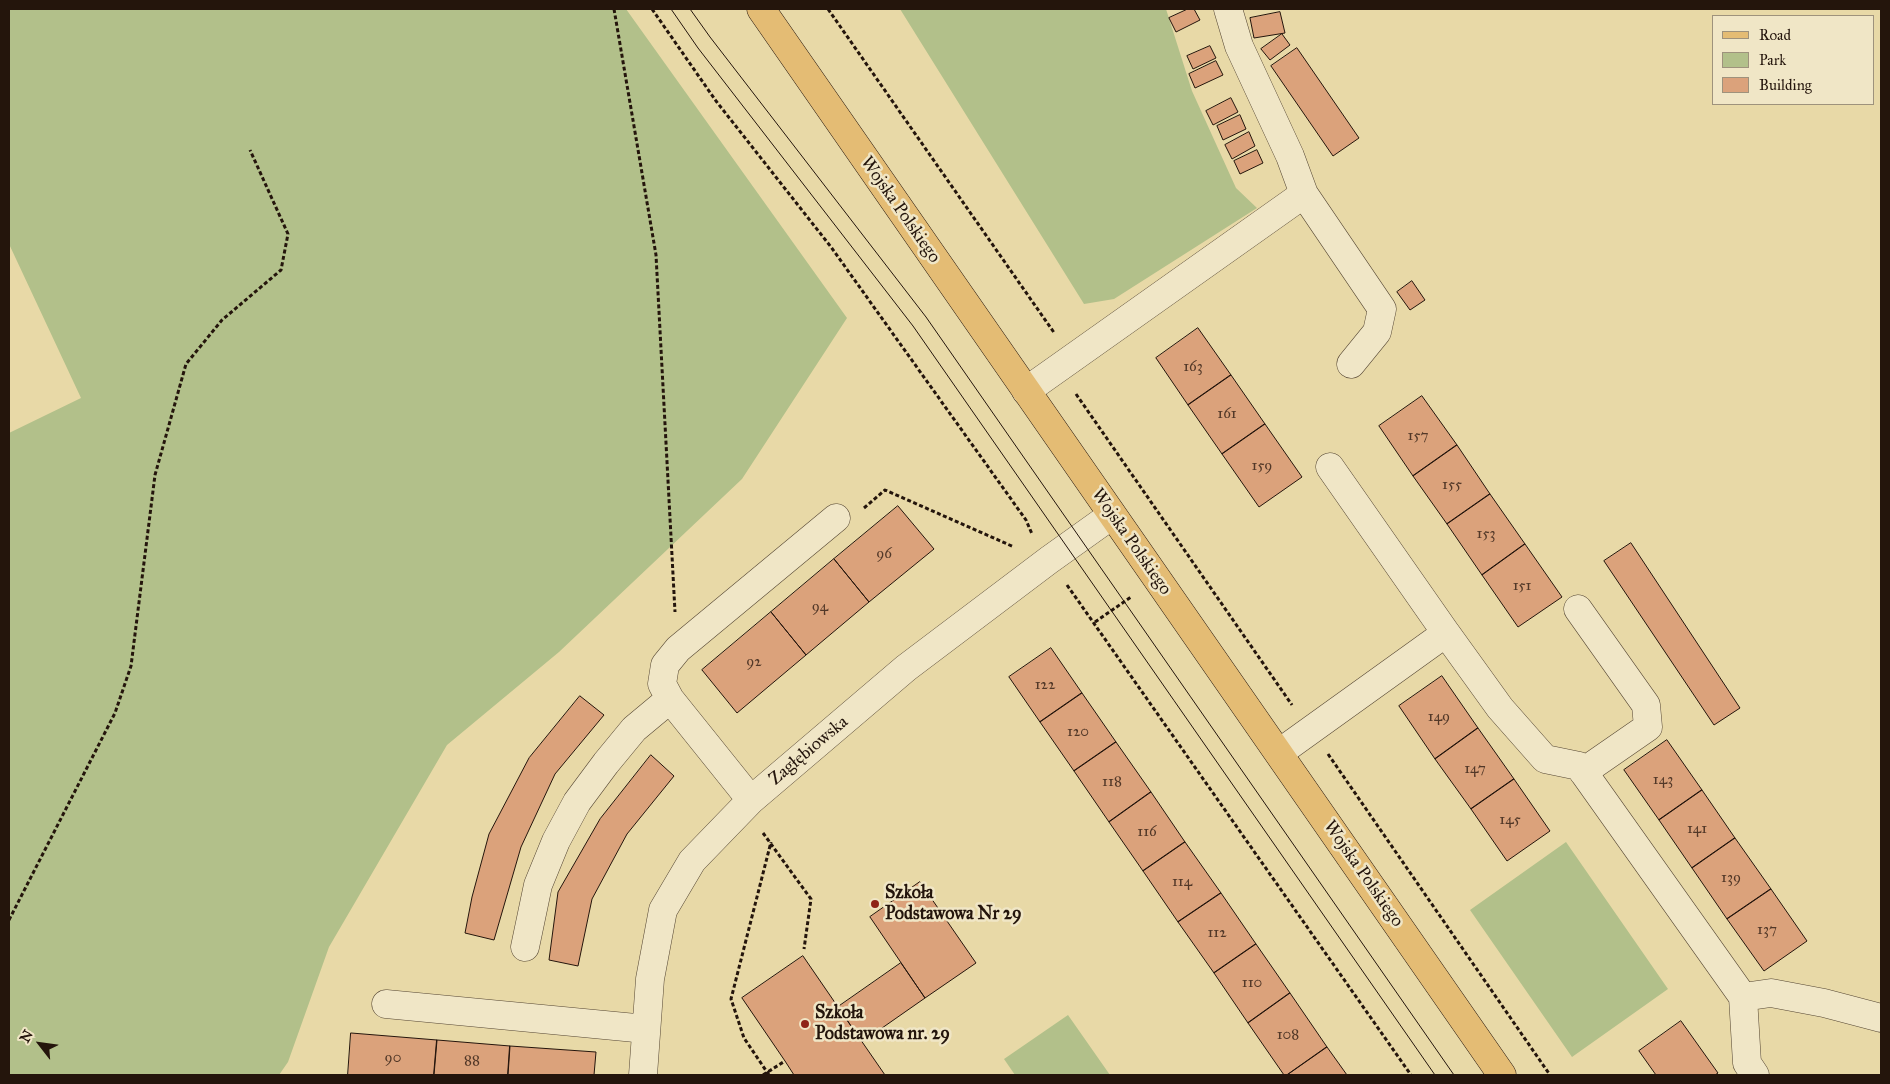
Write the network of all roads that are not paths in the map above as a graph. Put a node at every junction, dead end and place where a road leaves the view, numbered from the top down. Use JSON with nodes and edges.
{"nodes":[{"id":1,"x":761,"y":9,"type":"edge"},
{"id":2,"x":1228,"y":9,"type":"edge"},
{"id":3,"x":1304,"y":194,"type":"junction"},
{"id":4,"x":1351,"y":364,"type":"dead end"},
{"id":5,"x":1026,"y":391,"type":"junction"},
{"id":6,"x":1330,"y":467,"type":"dead end"},
{"id":7,"x":1112,"y":515,"type":"junction"},
{"id":8,"x":836,"y":518,"type":"dead end"},
{"id":9,"x":1578,"y":609,"type":"dead end"},
{"id":10,"x":1446,"y":633,"type":"junction"},
{"id":11,"x":670,"y":699,"type":"junction"},
{"id":12,"x":1278,"y":753,"type":"junction"},
{"id":13,"x":1583,"y":772,"type":"junction"},
{"id":14,"x":751,"y":800,"type":"junction"},
{"id":15,"x":525,"y":947,"type":"dead end"},
{"id":16,"x":1743,"y":997,"type":"junction"},
{"id":17,"x":386,"y":1004,"type":"dead end"},
{"id":18,"x":1881,"y":1018,"type":"edge"},
{"id":19,"x":646,"y":1028,"type":"junction"},
{"id":20,"x":643,"y":1075,"type":"edge"},
{"id":21,"x":1502,"y":1075,"type":"edge"},
{"id":22,"x":1756,"y":1075,"type":"edge"}],
"edges":[{"from":1,"to":5,"type":"main road","name":"Wojska Polskiego"},
{"from":2,"to":3,"type":"street"},
{"from":3,"to":4,"type":"street"},
{"from":3,"to":5,"type":"street"},
{"from":5,"to":7,"type":"main road","name":"Wojska Polskiego"},
{"from":6,"to":10,"type":"street"},
{"from":7,"to":12,"type":"main road","name":"Wojska Polskiego"},
{"from":7,"to":14,"type":"street","name":"Zagłębiowska"},
{"from":8,"to":11,"type":"street"},
{"from":9,"to":13,"type":"street"},
{"from":10,"to":12,"type":"street"},
{"from":10,"to":13,"type":"street"},
{"from":11,"to":14,"type":"street"},
{"from":11,"to":15,"type":"street"},
{"from":12,"to":21,"type":"main road","name":"Wojska Polskiego"},
{"from":13,"to":16,"type":"street"},
{"from":14,"to":19,"type":"street","name":"Zagłębiowska"},
{"from":16,"to":18,"type":"street"},
{"from":16,"to":22,"type":"street"},
{"from":17,"to":19,"type":"street"},
{"from":19,"to":20,"type":"street","name":"Zagłębiowska"}]}
